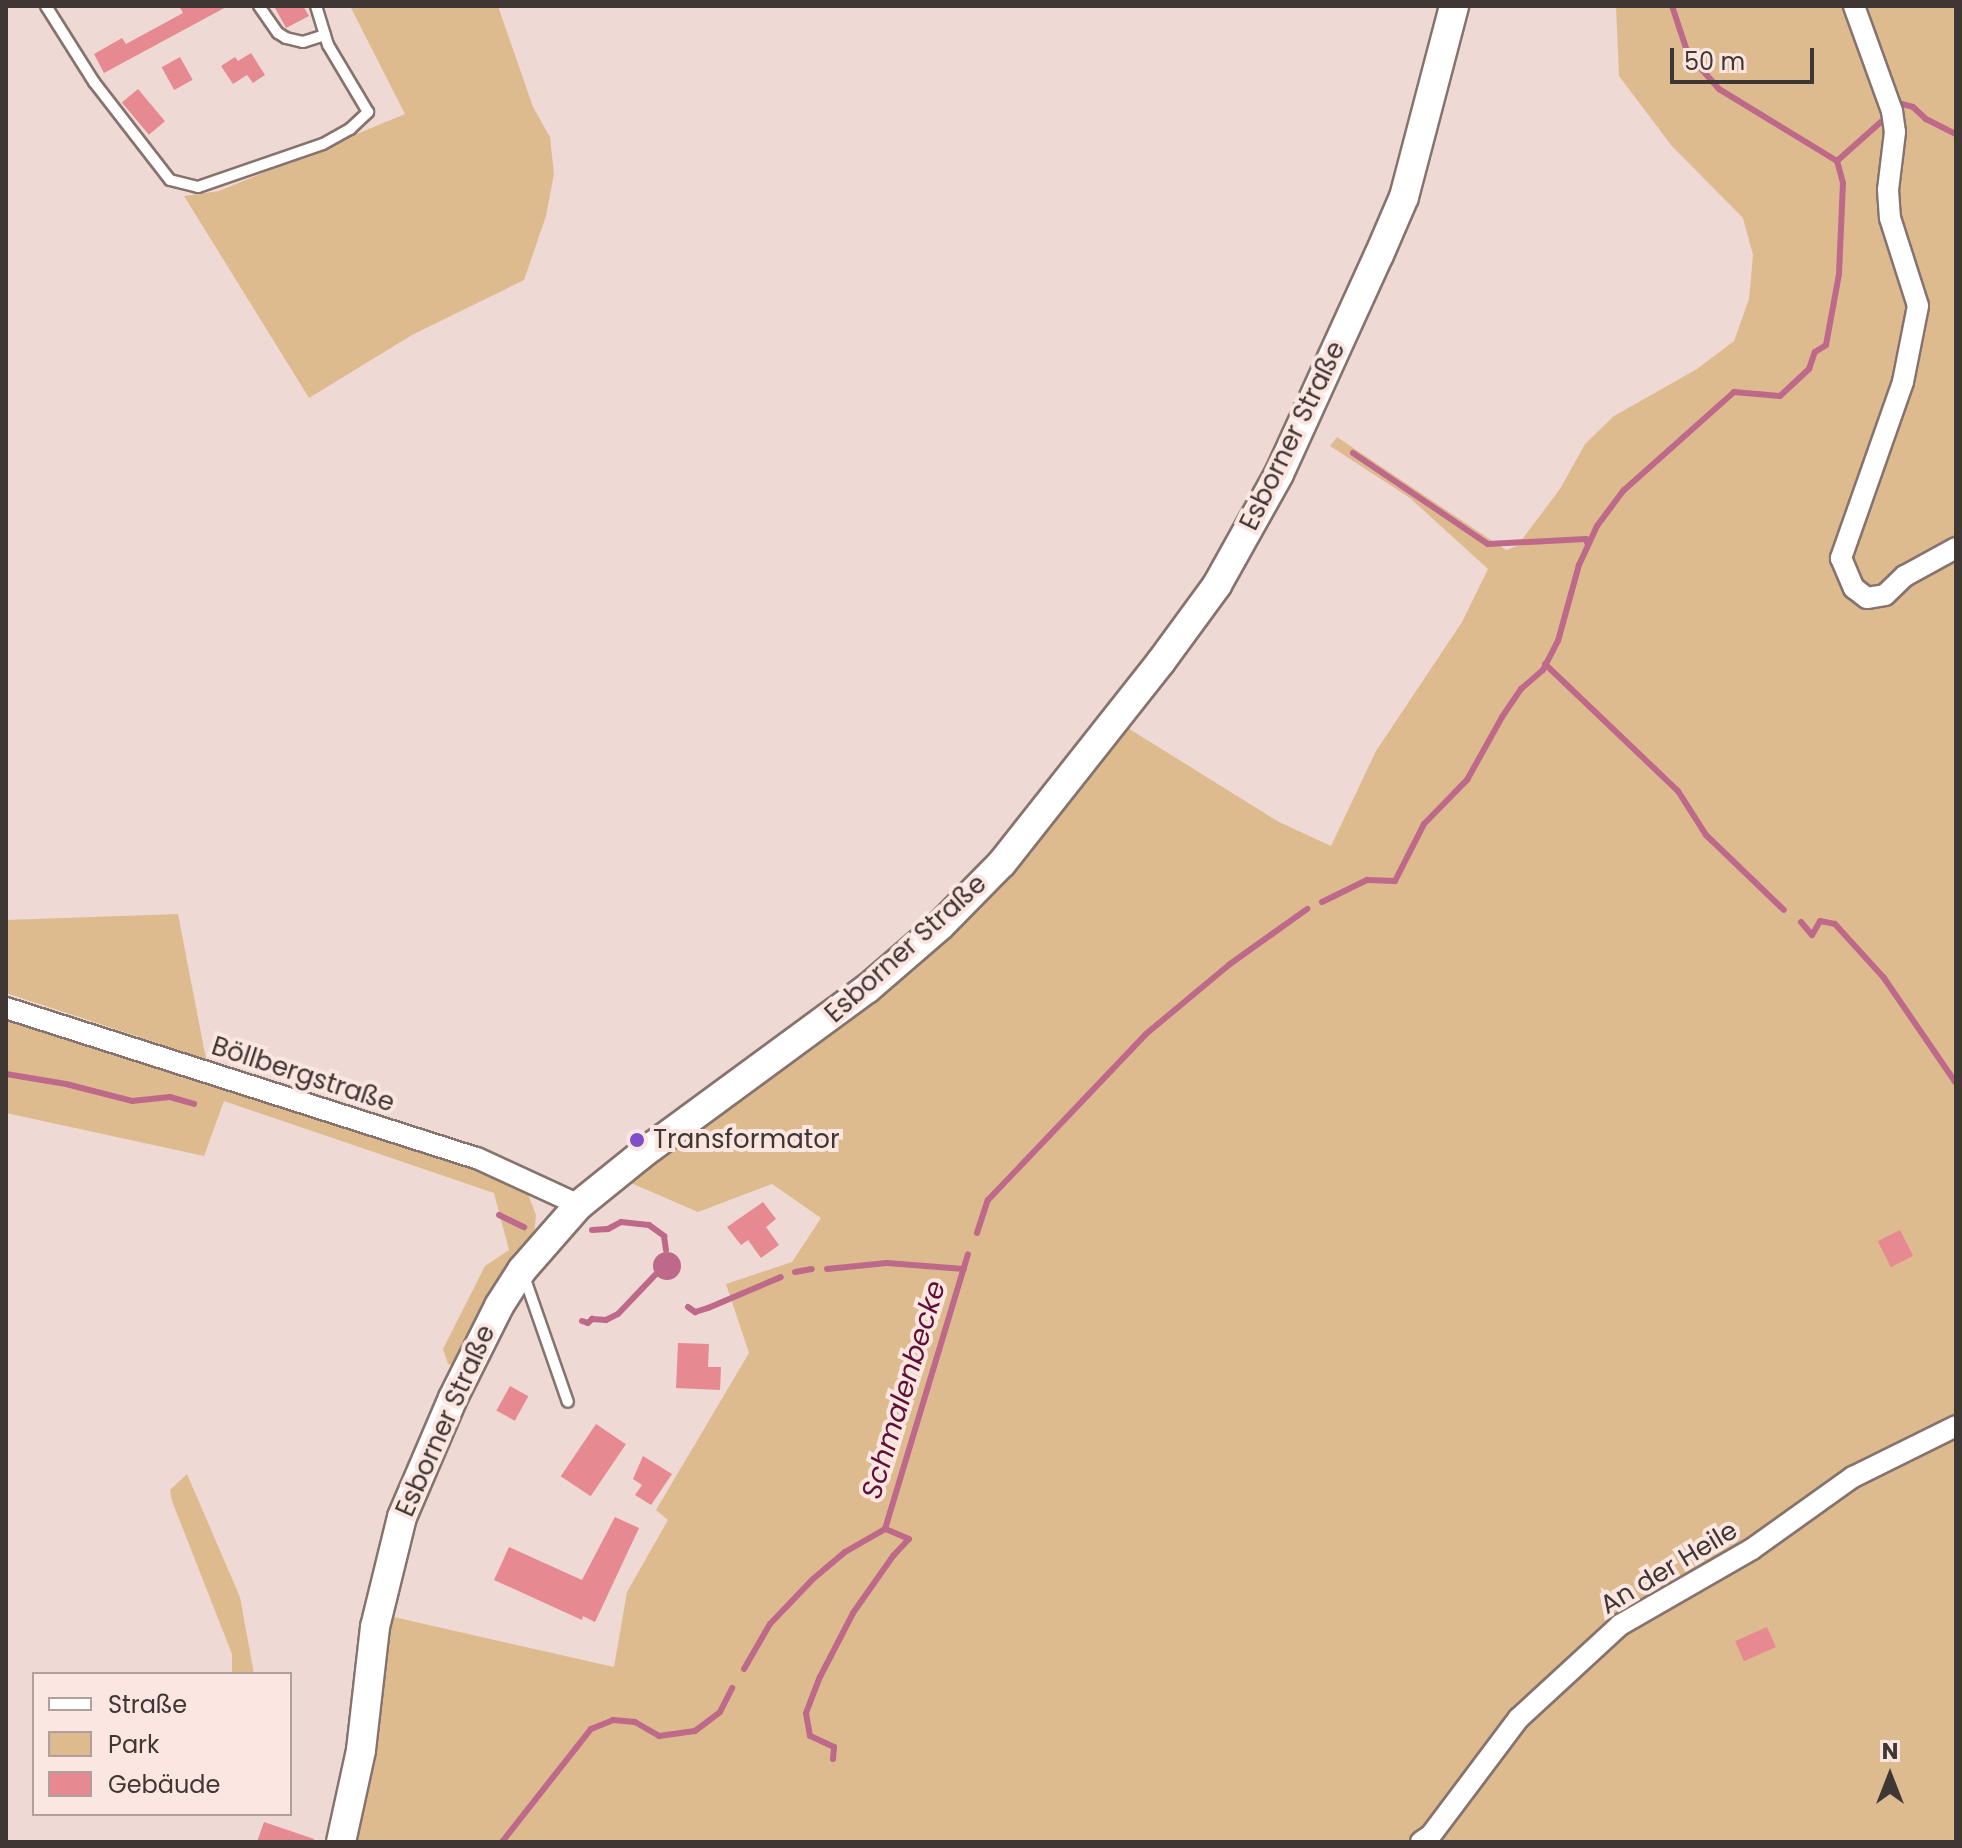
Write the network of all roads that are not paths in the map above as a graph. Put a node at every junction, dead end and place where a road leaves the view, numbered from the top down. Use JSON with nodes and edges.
{"nodes":[{"id":1,"x":46,"y":6,"type":"edge"},
{"id":2,"x":259,"y":6,"type":"edge"},
{"id":3,"x":316,"y":6,"type":"edge"},
{"id":4,"x":1454,"y":6,"type":"edge"},
{"id":5,"x":1854,"y":6,"type":"edge"},
{"id":6,"x":325,"y":35,"type":"junction"},
{"id":7,"x":1956,"y":548,"type":"edge"},
{"id":8,"x":6,"y":1008,"type":"edge"},
{"id":9,"x":579,"y":1205,"type":"junction"},
{"id":10,"x":522,"y":1270,"type":"junction"},
{"id":11,"x":568,"y":1402,"type":"dead end"},
{"id":12,"x":1956,"y":1426,"type":"edge"},
{"id":13,"x":341,"y":1842,"type":"edge"},
{"id":14,"x":1421,"y":1842,"type":"edge"}],
"edges":[{"from":1,"to":6,"type":"lane"},
{"from":2,"to":6,"type":"lane"},
{"from":3,"to":6,"type":"lane"},
{"from":4,"to":9,"type":"main road","name":"Esborner Straße"},
{"from":5,"to":7,"type":"street"},
{"from":8,"to":9,"type":"street","name":"Böllbergstraße"},
{"from":9,"to":10,"type":"main road","name":"Esborner Straße"},
{"from":10,"to":11,"type":"lane"},
{"from":10,"to":13,"type":"main road","name":"Esborner Straße"},
{"from":12,"to":14,"type":"street","name":"An der Heile"}]}
